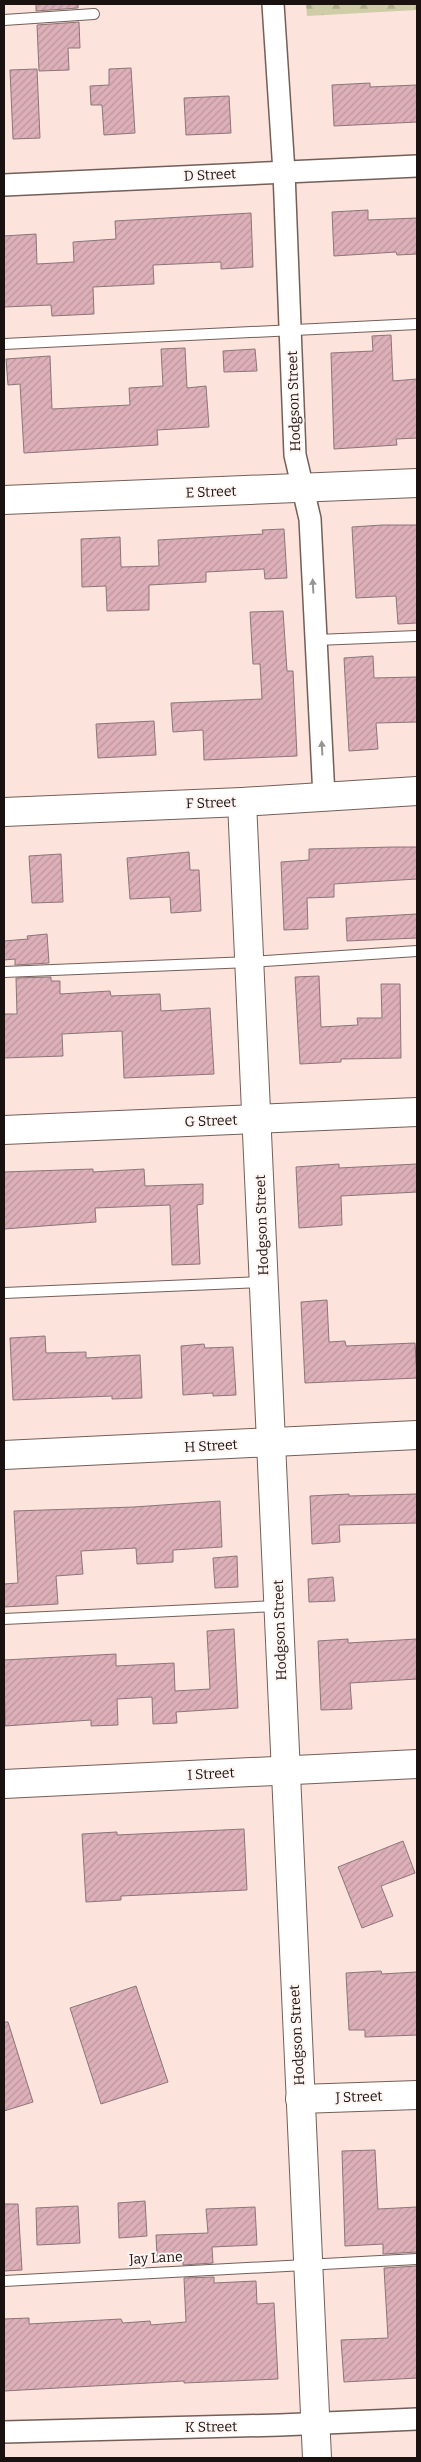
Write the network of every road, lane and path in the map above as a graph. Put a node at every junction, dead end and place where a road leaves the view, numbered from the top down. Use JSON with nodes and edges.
{"nodes":[{"id":1,"x":273,"y":4,"type":"edge"},
{"id":2,"x":94,"y":14,"type":"dead end"},
{"id":3,"x":4,"y":20,"type":"edge"},
{"id":4,"x":417,"y":166,"type":"edge"},
{"id":5,"x":284,"y":172,"type":"junction"},
{"id":6,"x":4,"y":185,"type":"edge"},
{"id":7,"x":417,"y":324,"type":"edge"},
{"id":8,"x":292,"y":330,"type":"junction"},
{"id":9,"x":4,"y":344,"type":"edge"},
{"id":10,"x":417,"y":483,"type":"edge"},
{"id":11,"x":303,"y":488,"type":"junction"},
{"id":12,"x":4,"y":500,"type":"edge"},
{"id":13,"x":417,"y":636,"type":"edge"},
{"id":14,"x":316,"y":640,"type":"junction"},
{"id":15,"x":417,"y":791,"type":"edge"},
{"id":16,"x":324,"y":797,"type":"junction"},
{"id":17,"x":242,"y":802,"type":"junction"},
{"id":18,"x":4,"y":812,"type":"edge"},
{"id":19,"x":417,"y":951,"type":"edge"},
{"id":20,"x":250,"y":962,"type":"junction"},
{"id":21,"x":4,"y":972,"type":"edge"},
{"id":22,"x":417,"y":1112,"type":"edge"},
{"id":23,"x":258,"y":1120,"type":"junction"},
{"id":24,"x":4,"y":1130,"type":"edge"},
{"id":25,"x":264,"y":1282,"type":"junction"},
{"id":26,"x":4,"y":1293,"type":"edge"},
{"id":27,"x":417,"y":1435,"type":"edge"},
{"id":28,"x":273,"y":1443,"type":"junction"},
{"id":29,"x":4,"y":1455,"type":"edge"},
{"id":30,"x":279,"y":1606,"type":"junction"},
{"id":31,"x":4,"y":1619,"type":"edge"},
{"id":32,"x":417,"y":1764,"type":"edge"},
{"id":33,"x":285,"y":1771,"type":"junction"},
{"id":34,"x":4,"y":1784,"type":"edge"},
{"id":35,"x":417,"y":2094,"type":"edge"},
{"id":36,"x":300,"y":2099,"type":"junction"},
{"id":37,"x":417,"y":2259,"type":"edge"},
{"id":38,"x":309,"y":2263,"type":"junction"},
{"id":39,"x":4,"y":2281,"type":"edge"},
{"id":40,"x":417,"y":2419,"type":"edge"},
{"id":41,"x":316,"y":2424,"type":"junction"},
{"id":42,"x":4,"y":2432,"type":"edge"},
{"id":43,"x":317,"y":2458,"type":"edge"}],
"edges":[{"from":1,"to":5,"type":"street","name":"Hodgson Street"},
{"from":2,"to":3,"type":"lane"},
{"from":4,"to":5,"type":"street","name":"D Street"},
{"from":5,"to":6,"type":"street","name":"D Street"},
{"from":5,"to":8,"type":"street","name":"Hodgson Street"},
{"from":7,"to":8,"type":"lane"},
{"from":8,"to":9,"type":"lane"},
{"from":8,"to":11,"type":"street","name":"Hodgson Street"},
{"from":10,"to":11,"type":"street","name":"E Street"},
{"from":11,"to":12,"type":"street","name":"E Street"},
{"from":14,"to":11,"type":"street","name":"Hodgson Street","one_way":true},
{"from":13,"to":14,"type":"lane"},
{"from":16,"to":14,"type":"street","name":"Hodgson Street","one_way":true},
{"from":15,"to":16,"type":"street","name":"F Street"},
{"from":16,"to":17,"type":"street","name":"F Street"},
{"from":17,"to":18,"type":"street","name":"F Street"},
{"from":17,"to":20,"type":"street","name":"Hodgson Street"},
{"from":19,"to":20,"type":"lane"},
{"from":20,"to":21,"type":"lane"},
{"from":20,"to":23,"type":"street","name":"Hodgson Street"},
{"from":22,"to":23,"type":"street","name":"G Street"},
{"from":23,"to":24,"type":"street","name":"G Street"},
{"from":23,"to":25,"type":"street","name":"Hodgson Street"},
{"from":25,"to":26,"type":"lane"},
{"from":25,"to":28,"type":"street","name":"Hodgson Street"},
{"from":27,"to":28,"type":"street","name":"H Street"},
{"from":28,"to":29,"type":"street","name":"H Street"},
{"from":28,"to":30,"type":"street","name":"Hodgson Street"},
{"from":30,"to":31,"type":"lane"},
{"from":30,"to":33,"type":"street","name":"Hodgson Street"},
{"from":32,"to":33,"type":"street","name":"I Street"},
{"from":33,"to":34,"type":"street","name":"I Street"},
{"from":33,"to":36,"type":"street","name":"Hodgson Street"},
{"from":35,"to":36,"type":"street","name":"J Street"},
{"from":36,"to":38,"type":"street","name":"Hodgson Street"},
{"from":37,"to":38,"type":"lane","name":"Jay Lane"},
{"from":38,"to":39,"type":"lane","name":"Jay Lane"},
{"from":38,"to":41,"type":"street","name":"Hodgson Street"},
{"from":40,"to":41,"type":"street","name":"K Street"},
{"from":41,"to":42,"type":"street","name":"K Street"},
{"from":41,"to":43,"type":"street","name":"Hodgson Street"}]}
